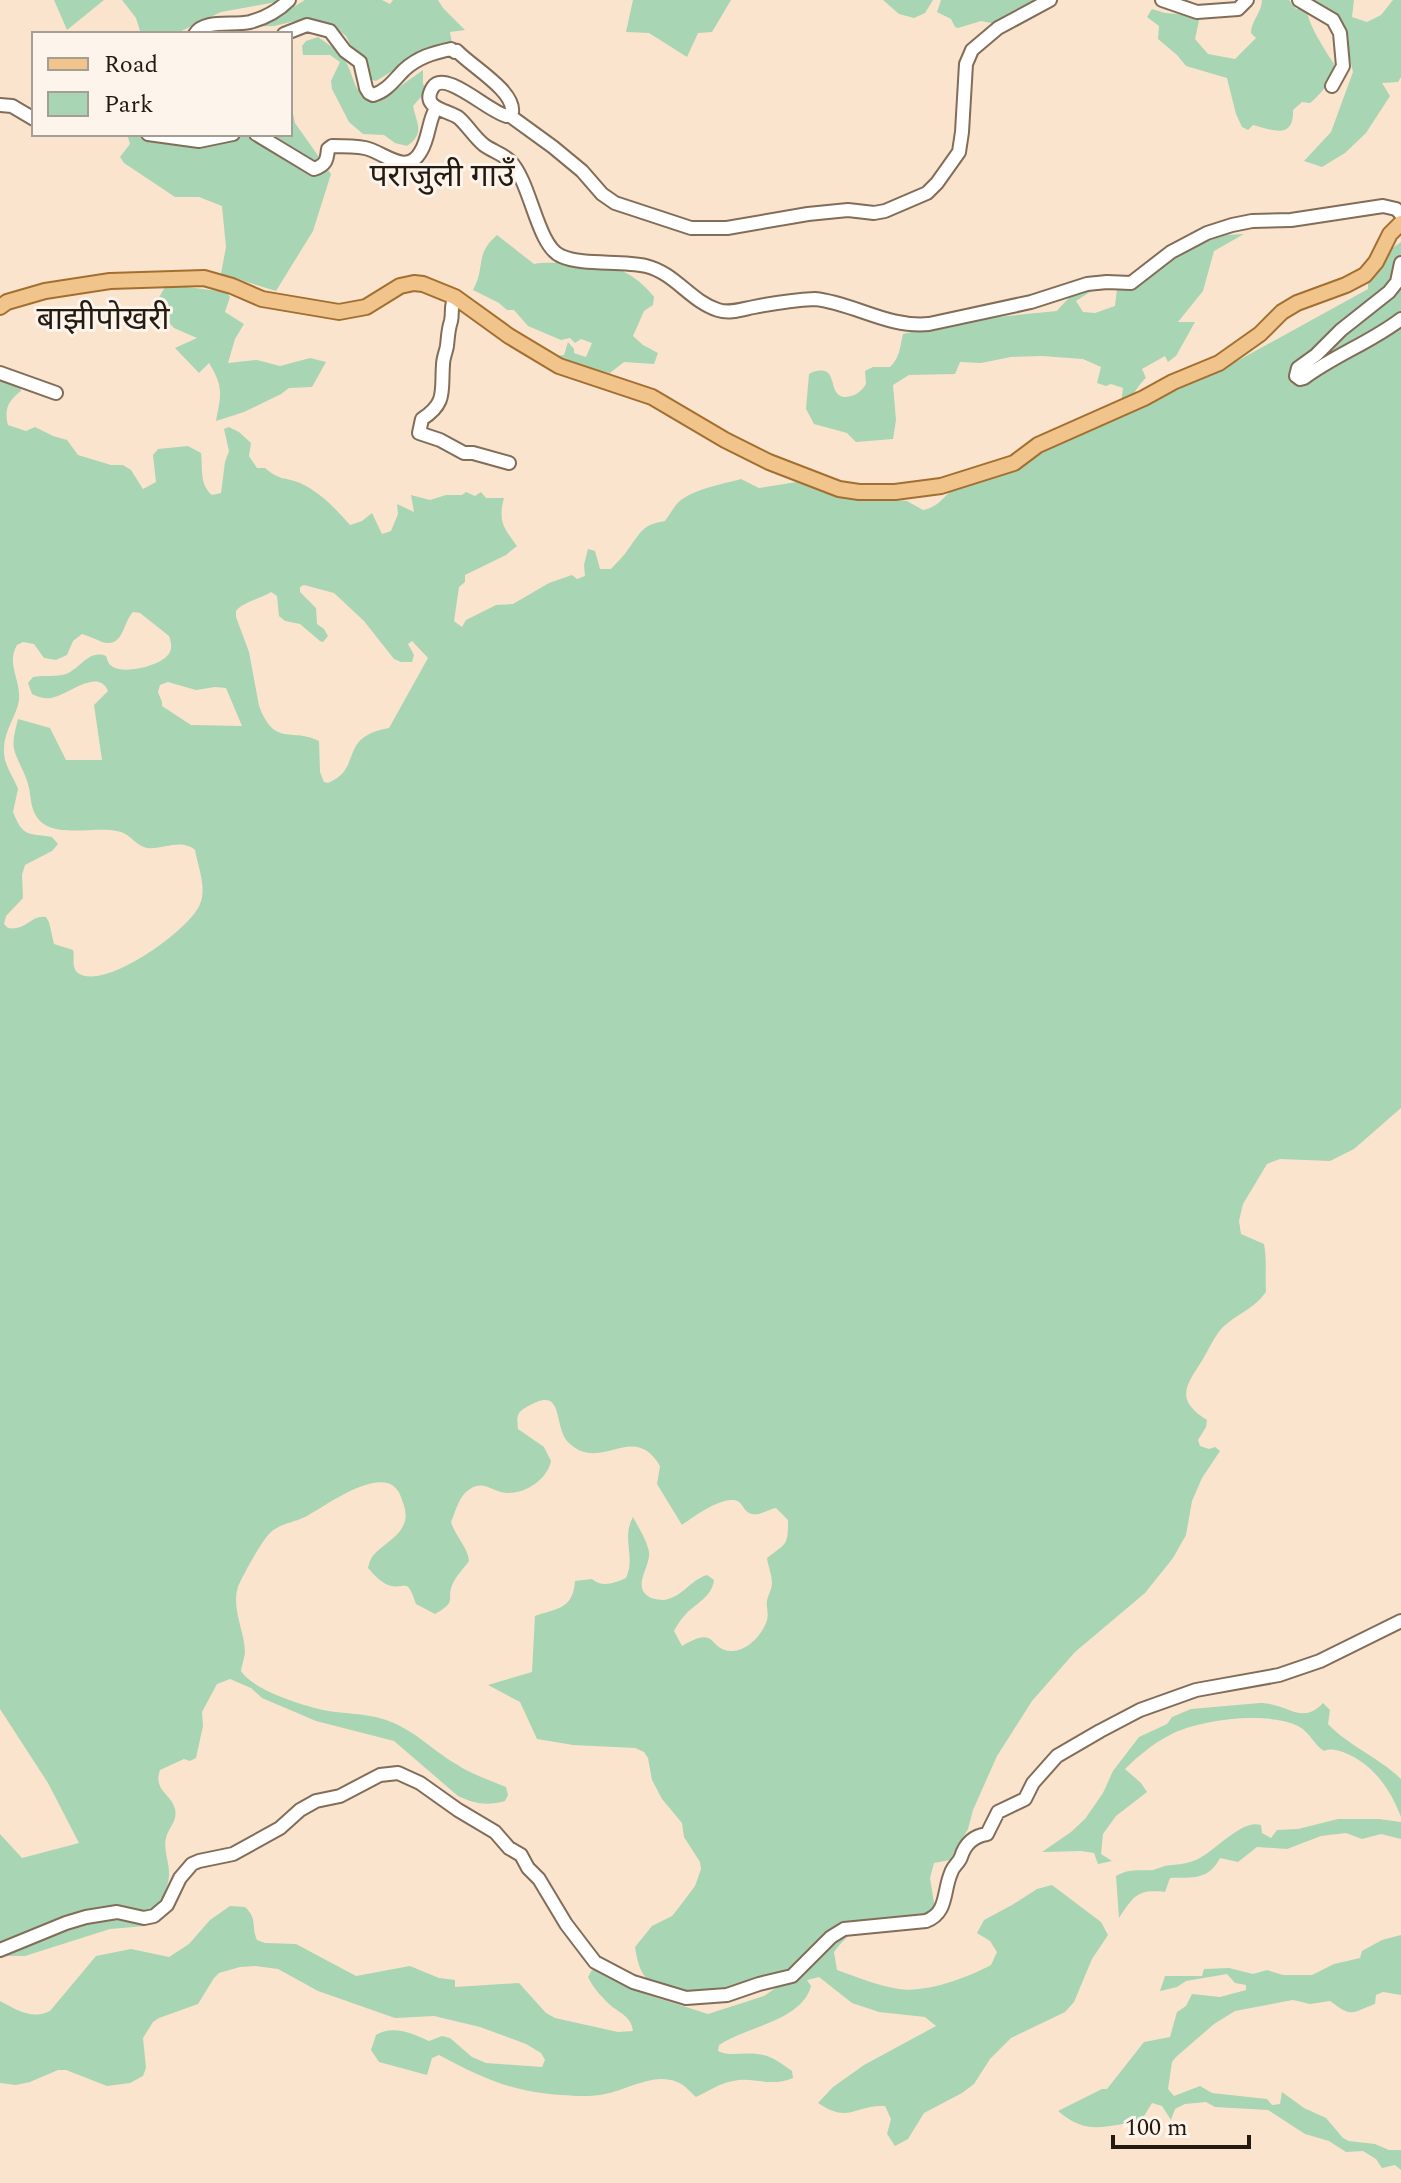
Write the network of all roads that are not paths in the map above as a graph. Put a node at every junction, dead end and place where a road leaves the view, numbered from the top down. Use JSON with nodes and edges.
{"nodes":[{"id":1,"x":289,"y":0,"type":"edge"},
{"id":2,"x":1050,"y":0,"type":"edge"},
{"id":3,"x":1162,"y":0,"type":"edge"},
{"id":4,"x":1247,"y":0,"type":"edge"},
{"id":5,"x":1299,"y":0,"type":"edge"},
{"id":6,"x":196,"y":32,"type":"edge"},
{"id":7,"x":289,"y":32,"type":"edge"},
{"id":8,"x":1332,"y":86,"type":"dead end"},
{"id":9,"x":0,"y":105,"type":"edge"},
{"id":10,"x":436,"y":108,"type":"junction"},
{"id":11,"x":509,"y":115,"type":"junction"},
{"id":12,"x":32,"y":118,"type":"edge"},
{"id":13,"x":163,"y":136,"type":"edge"},
{"id":14,"x":223,"y":136,"type":"edge"},
{"id":15,"x":259,"y":136,"type":"edge"},
{"id":16,"x":1401,"y":214,"type":"edge"},
{"id":17,"x":1401,"y":223,"type":"edge"},
{"id":18,"x":1401,"y":263,"type":"edge"},
{"id":19,"x":455,"y":297,"type":"junction"},
{"id":20,"x":0,"y":307,"type":"edge"},
{"id":21,"x":1401,"y":319,"type":"edge"},
{"id":22,"x":0,"y":373,"type":"edge"},
{"id":23,"x":56,"y":393,"type":"dead end"},
{"id":24,"x":509,"y":463,"type":"dead end"},
{"id":25,"x":1401,"y":1621,"type":"edge"},
{"id":26,"x":0,"y":1950,"type":"edge"}],
"edges":[{"from":1,"to":6,"type":"street"},
{"from":2,"to":11,"type":"street"},
{"from":3,"to":4,"type":"street"},
{"from":5,"to":8,"type":"street"},
{"from":7,"to":11,"type":"street"},
{"from":9,"to":12,"type":"street"},
{"from":10,"to":11,"type":"street"},
{"from":10,"to":15,"type":"street"},
{"from":10,"to":16,"type":"street"},
{"from":13,"to":14,"type":"street"},
{"from":17,"to":19,"type":"main road"},
{"from":18,"to":21,"type":"street"},
{"from":19,"to":20,"type":"main road"},
{"from":19,"to":24,"type":"street"},
{"from":22,"to":23,"type":"street"},
{"from":25,"to":26,"type":"street"}]}
